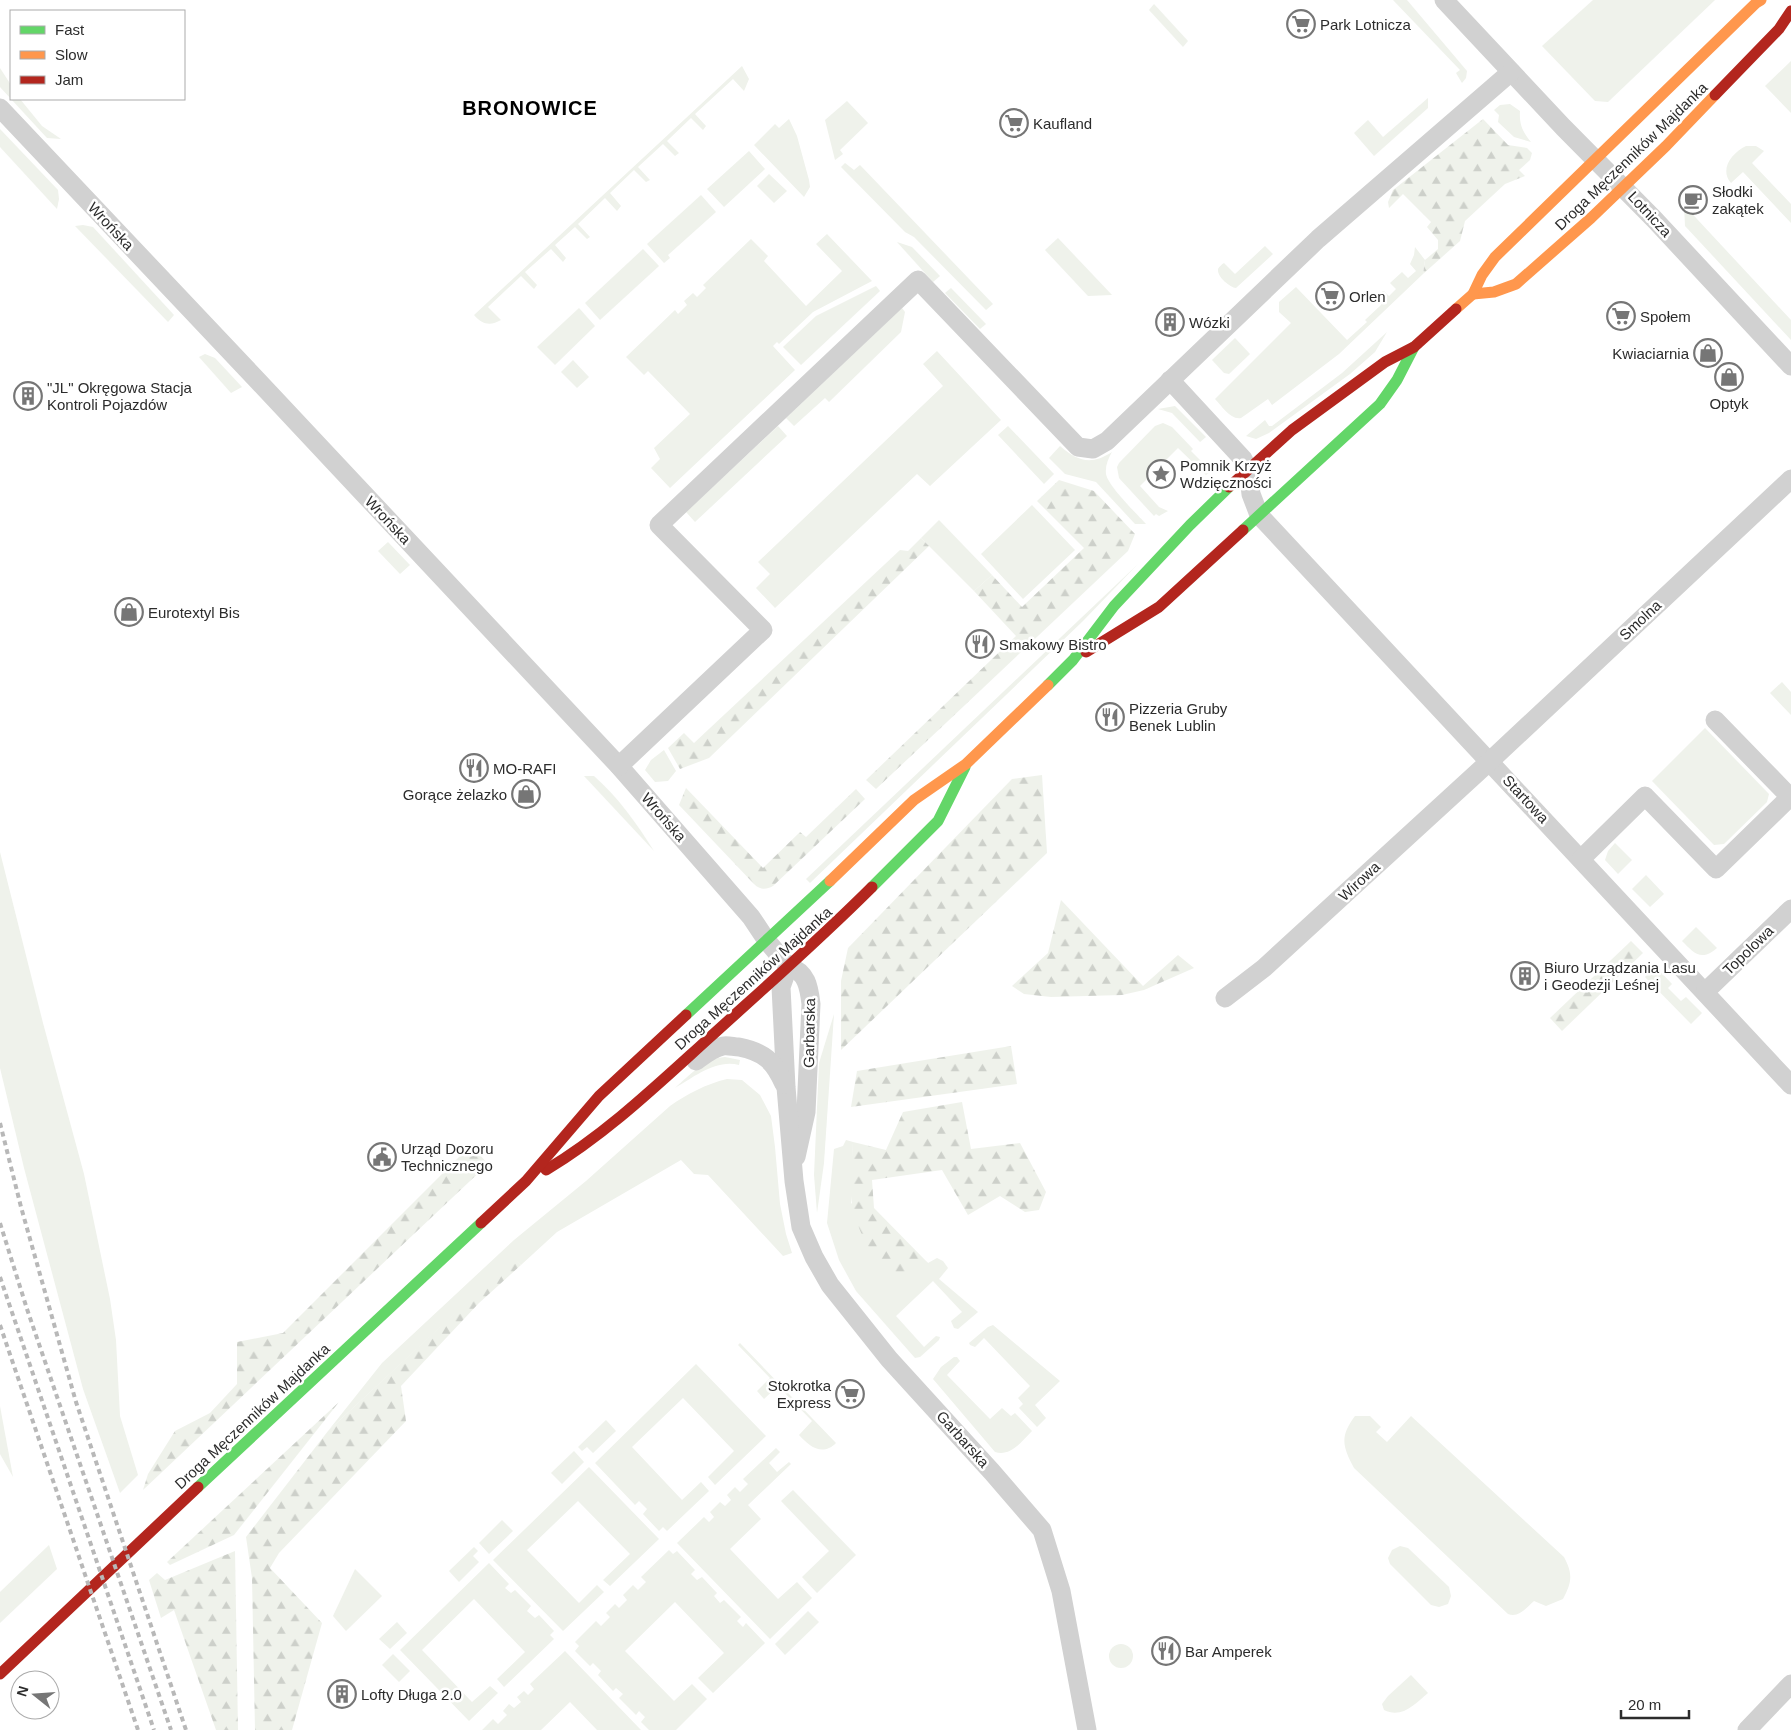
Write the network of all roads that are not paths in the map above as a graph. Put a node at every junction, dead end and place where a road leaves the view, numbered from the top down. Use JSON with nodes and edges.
{"nodes":[{"id":1,"x":1444,"y":0,"type":"edge"},
{"id":2,"x":1760,"y":0,"type":"edge"},
{"id":3,"x":1791,"y":11,"type":"edge"},
{"id":4,"x":1511,"y":72,"type":"junction"},
{"id":5,"x":0,"y":108,"type":"edge"},
{"id":6,"x":1596,"y":159,"type":"junction"},
{"id":7,"x":1624,"y":187,"type":"junction"},
{"id":8,"x":1473,"y":294,"type":"junction"},
{"id":9,"x":1414,"y":347,"type":"junction"},
{"id":10,"x":1791,"y":366,"type":"edge"},
{"id":11,"x":1170,"y":380,"type":"junction"},
{"id":12,"x":1248,"y":469,"type":"junction"},
{"id":13,"x":1791,"y":479,"type":"edge"},
{"id":14,"x":1259,"y":515,"type":"junction"},
{"id":15,"x":1073,"y":660,"type":"junction"},
{"id":16,"x":1715,"y":720,"type":"dead end"},
{"id":17,"x":1490,"y":761,"type":"junction"},
{"id":18,"x":966,"y":764,"type":"junction"},
{"id":19,"x":619,"y":766,"type":"junction"},
{"id":20,"x":1581,"y":858,"type":"junction"},
{"id":21,"x":1791,"y":910,"type":"edge"},
{"id":22,"x":768,"y":941,"type":"junction"},
{"id":23,"x":788,"y":966,"type":"junction"},
{"id":24,"x":1705,"y":992,"type":"junction"},
{"id":25,"x":1225,"y":998,"type":"dead end"},
{"id":26,"x":1791,"y":1085,"type":"edge"},
{"id":27,"x":786,"y":1087,"type":"junction"},
{"id":28,"x":645,"y":1096,"type":"junction"},
{"id":29,"x":793,"y":1171,"type":"junction"},
{"id":30,"x":526,"y":1182,"type":"junction"},
{"id":31,"x":0,"y":1674,"type":"edge"},
{"id":32,"x":1791,"y":1684,"type":"edge"},
{"id":33,"x":1087,"y":1730,"type":"edge"},
{"id":34,"x":1747,"y":1730,"type":"edge"}],
"edges":[{"from":1,"to":4,"type":"street","name":"Lotnicza"},
{"from":2,"to":6,"type":"street","name":"Droga Męczenników Majdanka"},
{"from":3,"to":7,"type":"street","name":"Droga Męczenników Majdanka"},
{"from":4,"to":6,"type":"street","name":"Lotnicza"},
{"from":4,"to":11,"type":"street"},
{"from":5,"to":19,"type":"street","name":"Wrońska"},
{"from":6,"to":7,"type":"street","name":"Lotnicza"},
{"from":6,"to":8,"type":"street","name":"Droga Męczenników Majdanka"},
{"from":7,"to":8,"type":"street","name":"Droga Męczenników Majdanka"},
{"from":7,"to":10,"type":"street","name":"Lotnicza"},
{"from":8,"to":9,"type":"street","name":"Droga Męczenników Majdanka"},
{"from":9,"to":12,"type":"street","name":"Droga Męczenników Majdanka"},
{"from":9,"to":14,"type":"street","name":"Droga Męczenników Majdanka"},
{"from":11,"to":12,"type":"street"},
{"from":11,"to":19,"type":"street"},
{"from":12,"to":14,"type":"street"},
{"from":12,"to":15,"type":"street","name":"Droga Męczenników Majdanka"},
{"from":13,"to":17,"type":"street","name":"Smolna"},
{"from":14,"to":15,"type":"street","name":"Droga Męczenników Majdanka"},
{"from":14,"to":17,"type":"street","name":"Startowa"},
{"from":15,"to":18,"type":"street","name":"Droga Męczenników Majdanka"},
{"from":16,"to":20,"type":"street"},
{"from":17,"to":20,"type":"street","name":"Startowa"},
{"from":17,"to":25,"type":"street","name":"Wirowa"},
{"from":18,"to":22,"type":"street","name":"Droga Męczenników Majdanka"},
{"from":18,"to":23,"type":"street","name":"Droga Męczenników Majdanka"},
{"from":19,"to":22,"type":"street","name":"Wrońska"},
{"from":20,"to":24,"type":"street","name":"Startowa"},
{"from":21,"to":24,"type":"street","name":"Topolowa"},
{"from":22,"to":23,"type":"street","name":"Wrońska"},
{"from":22,"to":30,"type":"street","name":"Droga Męczenników Majdanka"},
{"from":23,"to":27,"type":"street","name":"Garbarska"},
{"from":23,"to":28,"type":"street","name":"Droga Męczenników Majdanka"},
{"from":23,"to":29,"type":"street","name":"Garbarska"},
{"from":24,"to":26,"type":"street","name":"Startowa"},
{"from":27,"to":28,"type":"street","name":"Garbarska"},
{"from":27,"to":29,"type":"street","name":"Garbarska"},
{"from":28,"to":30,"type":"street","name":"Droga Męczenników Majdanka"},
{"from":29,"to":33,"type":"street","name":"Garbarska"},
{"from":30,"to":31,"type":"street","name":"Droga Męczenników Majdanka"},
{"from":32,"to":34,"type":"street"}]}
